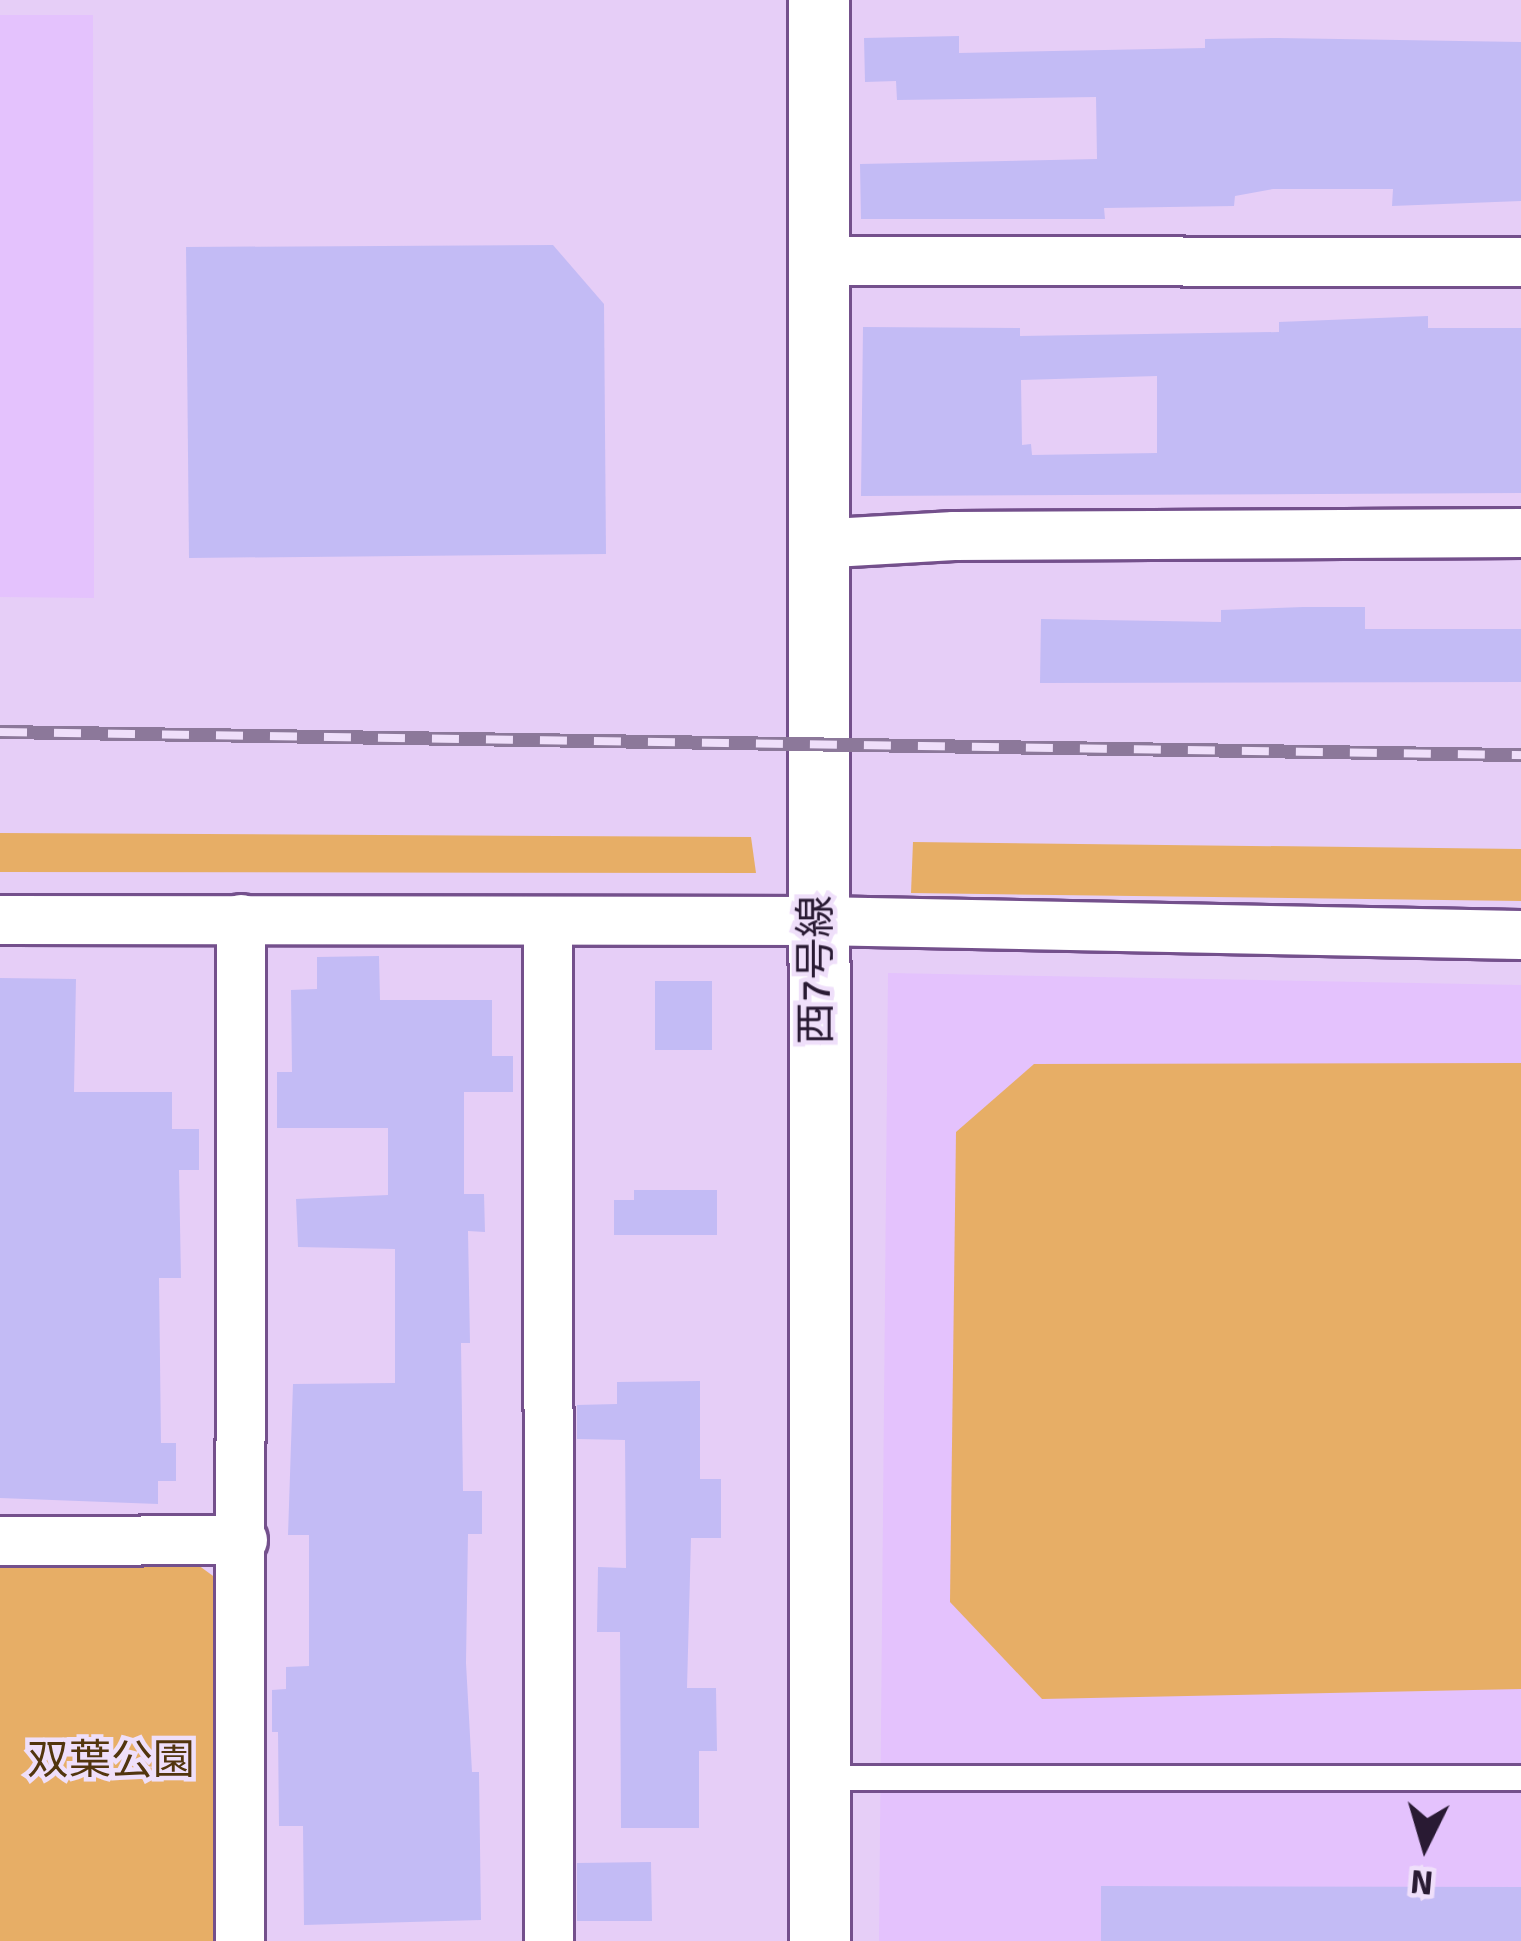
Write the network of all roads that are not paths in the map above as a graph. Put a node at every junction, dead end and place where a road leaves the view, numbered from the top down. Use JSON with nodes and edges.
{"nodes":[{"id":1,"x":819,"y":0,"type":"edge"},
{"id":2,"x":818,"y":261,"type":"junction"},
{"id":3,"x":1521,"y":262,"type":"edge"},
{"id":4,"x":1521,"y":533,"type":"edge"},
{"id":5,"x":815,"y":544,"type":"junction"},
{"id":6,"x":241,"y":919,"type":"junction"},
{"id":7,"x":0,"y":920,"type":"edge"},
{"id":8,"x":817,"y":921,"type":"junction"},
{"id":9,"x":548,"y":922,"type":"junction"},
{"id":10,"x":1521,"y":934,"type":"edge"},
{"id":11,"x":243,"y":1540,"type":"junction"},
{"id":12,"x":0,"y":1541,"type":"edge"},
{"id":13,"x":821,"y":1778,"type":"junction"},
{"id":14,"x":1521,"y":1778,"type":"edge"},
{"id":15,"x":240,"y":1941,"type":"edge"},
{"id":16,"x":549,"y":1941,"type":"edge"},
{"id":17,"x":820,"y":1941,"type":"edge"}],
"edges":[{"from":1,"to":2,"type":"street","name":"西7号線"},
{"from":2,"to":3,"type":"street"},
{"from":2,"to":5,"type":"street","name":"西7号線"},
{"from":4,"to":5,"type":"street"},
{"from":5,"to":8,"type":"street","name":"西7号線"},
{"from":6,"to":7,"type":"street"},
{"from":6,"to":9,"type":"street"},
{"from":6,"to":11,"type":"street"},
{"from":8,"to":9,"type":"street"},
{"from":8,"to":10,"type":"street"},
{"from":8,"to":13,"type":"street","name":"西7号線"},
{"from":9,"to":16,"type":"street"},
{"from":11,"to":12,"type":"street"},
{"from":11,"to":15,"type":"street"},
{"from":13,"to":14,"type":"lane"},
{"from":13,"to":17,"type":"street","name":"西7号線"}]}
